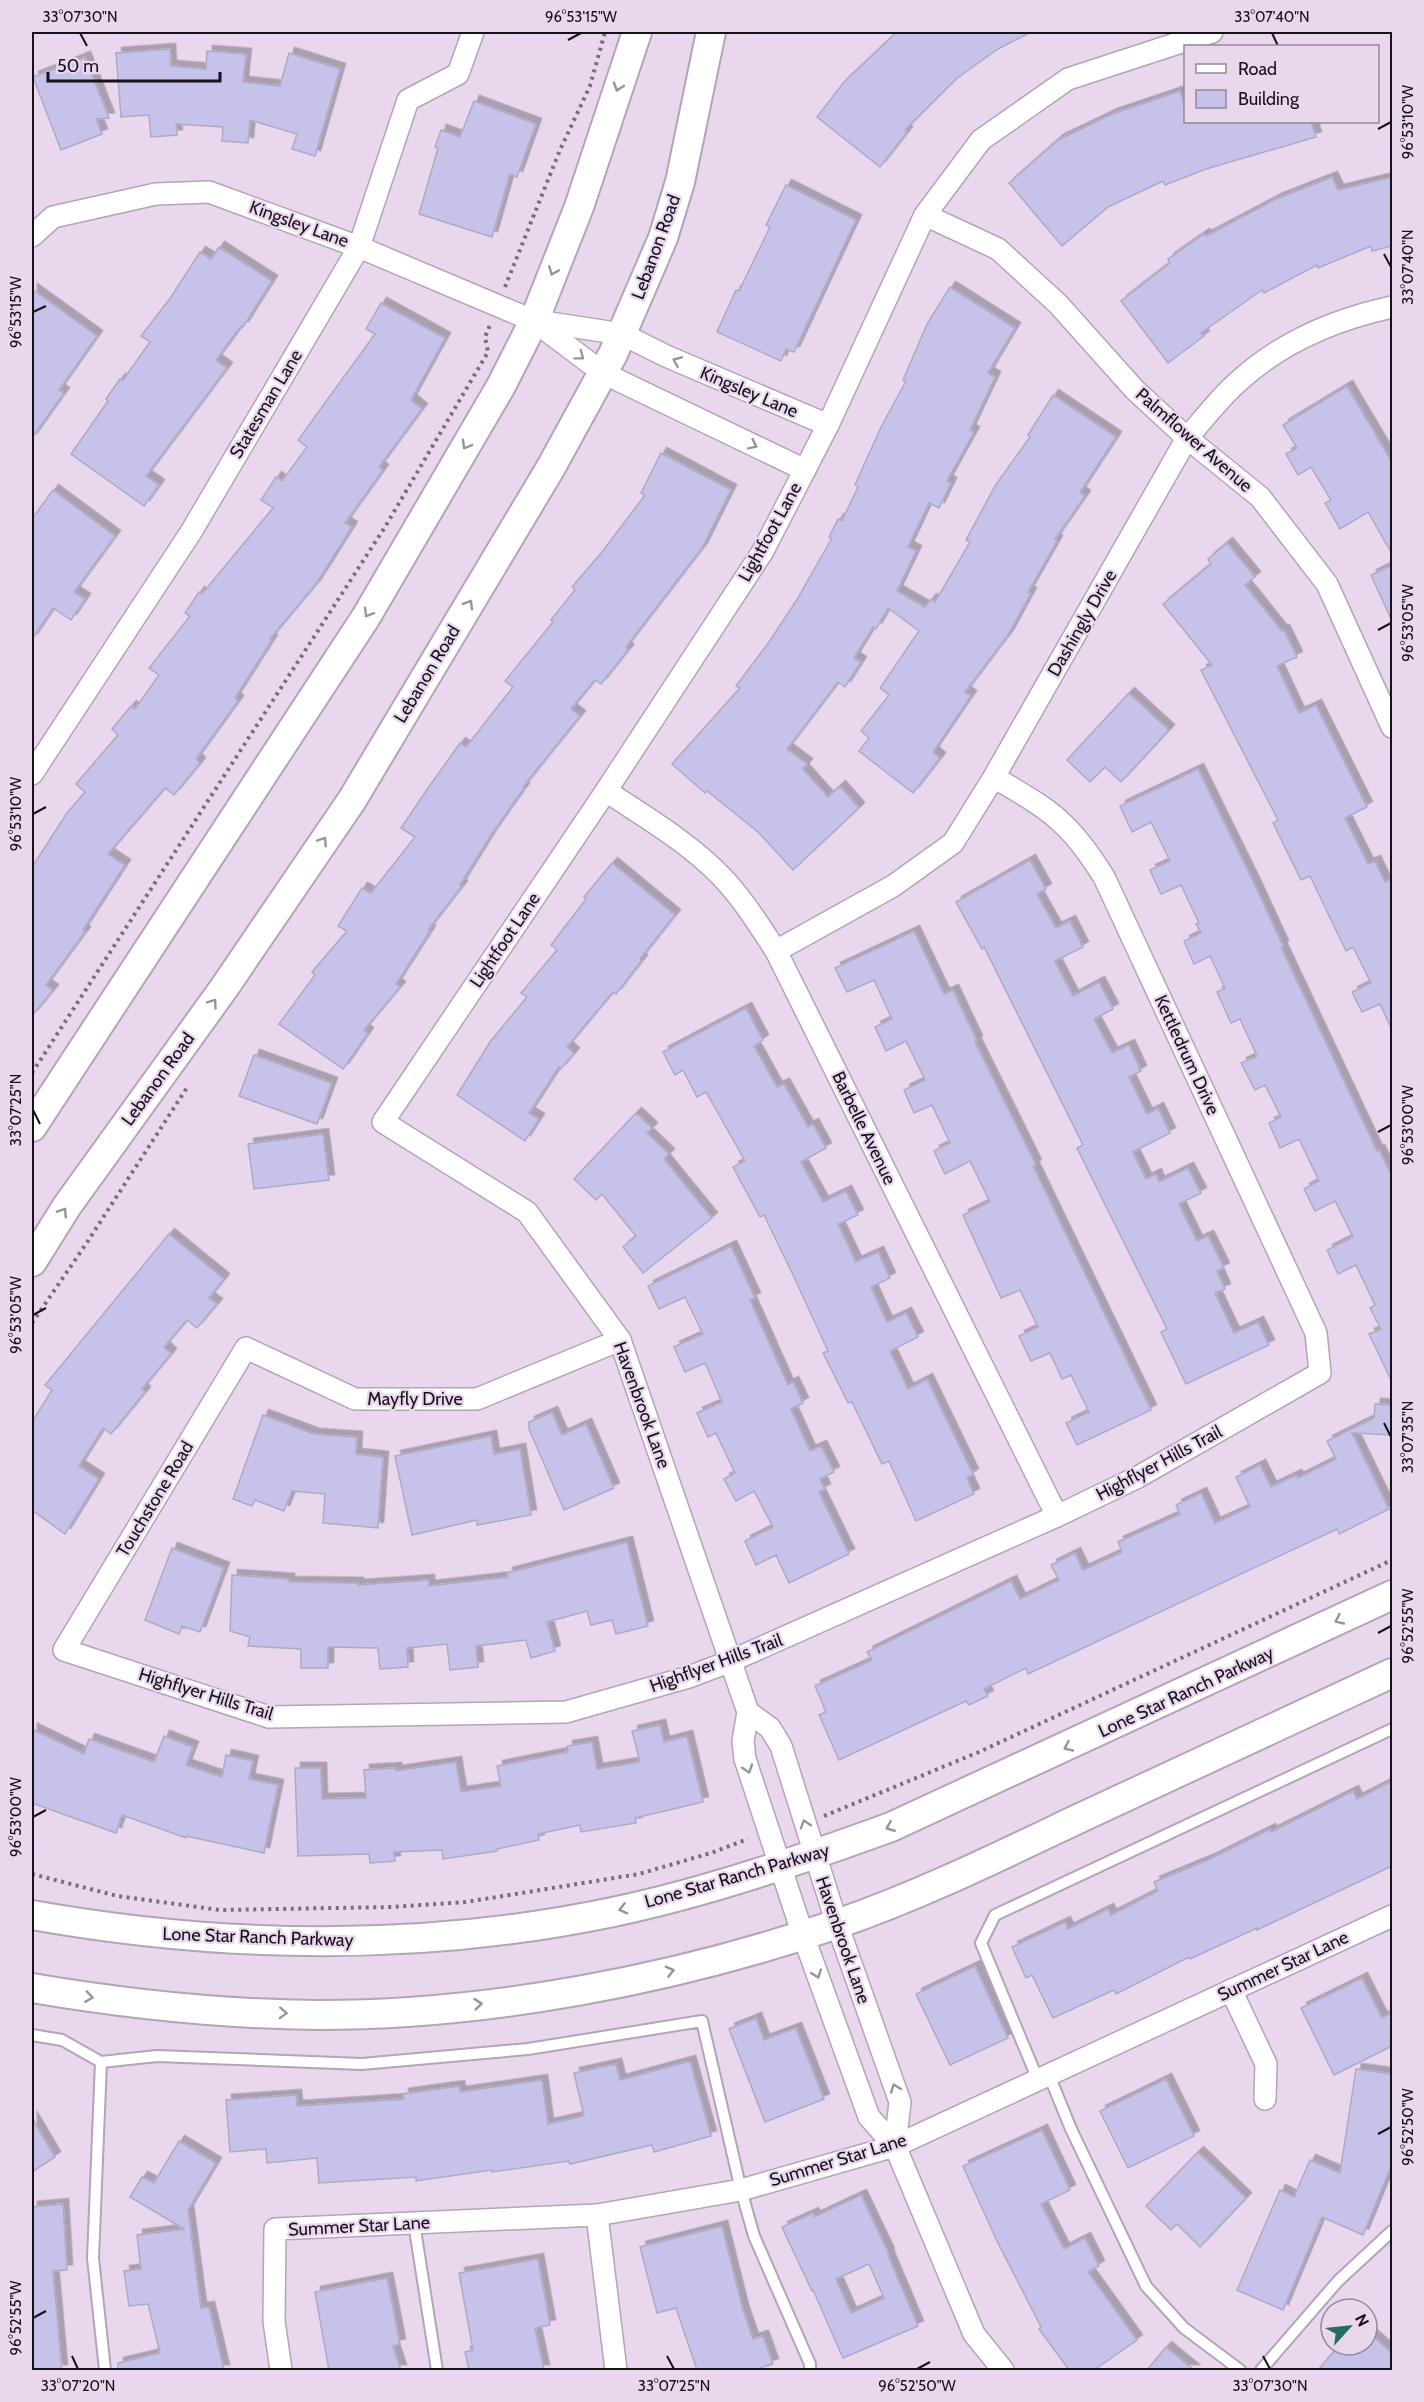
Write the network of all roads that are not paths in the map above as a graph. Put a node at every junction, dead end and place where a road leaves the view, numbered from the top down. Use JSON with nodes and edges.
{"nodes":[{"id":1,"x":473,"y":32,"type":"edge"},
{"id":2,"x":637,"y":32,"type":"edge"},
{"id":3,"x":711,"y":32,"type":"edge"},
{"id":4,"x":1212,"y":32,"type":"edge"},
{"id":5,"x":925,"y":215,"type":"junction"},
{"id":6,"x":32,"y":236,"type":"edge"},
{"id":7,"x":359,"y":247,"type":"junction"},
{"id":8,"x":1392,"y":307,"type":"edge"},
{"id":9,"x":534,"y":321,"type":"junction"},
{"id":10,"x":622,"y":334,"type":"junction"},
{"id":11,"x":603,"y":373,"type":"junction"},
{"id":12,"x":828,"y":425,"type":"junction"},
{"id":13,"x":1186,"y":438,"type":"junction"},
{"id":14,"x":805,"y":470,"type":"junction"},
{"id":15,"x":1392,"y":727,"type":"edge"},
{"id":16,"x":32,"y":774,"type":"edge"},
{"id":17,"x":994,"y":777,"type":"junction"},
{"id":18,"x":606,"y":791,"type":"junction"},
{"id":19,"x":776,"y":951,"type":"junction"},
{"id":20,"x":383,"y":1122,"type":"joint"},
{"id":21,"x":32,"y":1126,"type":"edge"},
{"id":22,"x":32,"y":1262,"type":"edge"},
{"id":23,"x":620,"y":1340,"type":"junction"},
{"id":24,"x":246,"y":1348,"type":"joint"},
{"id":25,"x":1320,"y":1373,"type":"joint"},
{"id":26,"x":1057,"y":1516,"type":"junction"},
{"id":27,"x":1392,"y":1595,"type":"edge"},
{"id":28,"x":64,"y":1650,"type":"joint"},
{"id":29,"x":731,"y":1661,"type":"junction"},
{"id":30,"x":1392,"y":1673,"type":"edge"},
{"id":31,"x":748,"y":1712,"type":"junction"},
{"id":32,"x":1392,"y":1729,"type":"edge"},
{"id":33,"x":814,"y":1855,"type":"junction"},
{"id":34,"x":780,"y":1865,"type":"junction"},
{"id":35,"x":32,"y":1915,"type":"edge"},
{"id":36,"x":1392,"y":1918,"type":"edge"},
{"id":37,"x":837,"y":1924,"type":"junction"},
{"id":38,"x":803,"y":1935,"type":"junction"},
{"id":39,"x":32,"y":1988,"type":"edge"},
{"id":40,"x":1231,"y":1990,"type":"junction"},
{"id":41,"x":32,"y":2035,"type":"edge"},
{"id":42,"x":101,"y":2062,"type":"junction"},
{"id":43,"x":1043,"y":2077,"type":"junction"},
{"id":44,"x":1265,"y":2099,"type":"dead end"},
{"id":45,"x":895,"y":2146,"type":"junction"},
{"id":46,"x":741,"y":2190,"type":"junction"},
{"id":47,"x":597,"y":2215,"type":"junction"},
{"id":48,"x":414,"y":2223,"type":"junction"},
{"id":49,"x":1392,"y":2231,"type":"edge"},
{"id":50,"x":105,"y":2370,"type":"edge"},
{"id":51,"x":281,"y":2370,"type":"edge"},
{"id":52,"x":437,"y":2370,"type":"edge"},
{"id":53,"x":616,"y":2370,"type":"edge"},
{"id":54,"x":810,"y":2370,"type":"edge"},
{"id":55,"x":1003,"y":2370,"type":"edge"},
{"id":56,"x":1240,"y":2370,"type":"edge"},
{"id":57,"x":1261,"y":2370,"type":"edge"}],
"edges":[{"from":1,"to":7,"type":"street","name":"Statesman Lane"},
{"from":2,"to":9,"type":"main road","one_way":true},
{"from":3,"to":10,"type":"main road","name":"Lebanon Road"},
{"from":4,"to":5,"type":"street","name":"Lightfoot Lane"},
{"from":5,"to":12,"type":"street","name":"Lightfoot Lane"},
{"from":5,"to":13,"type":"street","name":"Palmflower Avenue"},
{"from":6,"to":7,"type":"street","name":"Kingsley Lane"},
{"from":7,"to":9,"type":"street","name":"Kingsley Lane"},
{"from":7,"to":16,"type":"street","name":"Statesman Lane"},
{"from":8,"to":13,"type":"street","name":"Dashingly Drive"},
{"from":9,"to":10,"type":"street","name":"Kingsley Lane"},
{"from":9,"to":11,"type":"street","name":"Kingsley Lane","one_way":true},
{"from":9,"to":21,"type":"main road","one_way":true},
{"from":10,"to":11,"type":"main road","name":"Lebanon Road"},
{"from":12,"to":10,"type":"street","name":"Kingsley Lane","one_way":true},
{"from":11,"to":14,"type":"street","name":"Kingsley Lane","one_way":true},
{"from":22,"to":11,"type":"main road","name":"Lebanon Road","one_way":true},
{"from":12,"to":14,"type":"street","name":"Lightfoot Lane"},
{"from":13,"to":15,"type":"street","name":"Palmflower Avenue"},
{"from":13,"to":17,"type":"street","name":"Dashingly Drive"},
{"from":14,"to":18,"type":"street","name":"Lightfoot Lane"},
{"from":17,"to":19,"type":"street","name":"Dashingly Drive"},
{"from":17,"to":25,"type":"street","name":"Kettledrum Drive"},
{"from":18,"to":19,"type":"street","name":"Barbelle Avenue"},
{"from":18,"to":20,"type":"street","name":"Lightfoot Lane"},
{"from":19,"to":26,"type":"street","name":"Barbelle Avenue"},
{"from":20,"to":23,"type":"street","name":"Havenbrook Lane"},
{"from":23,"to":24,"type":"street","name":"Mayfly Drive"},
{"from":23,"to":29,"type":"street","name":"Havenbrook Lane"},
{"from":24,"to":28,"type":"street","name":"Touchstone Road"},
{"from":25,"to":26,"type":"street","name":"Highflyer Hills Trail"},
{"from":26,"to":29,"type":"street","name":"Highflyer Hills Trail"},
{"from":27,"to":33,"type":"main road","name":"Lone Star Ranch Parkway","one_way":true},
{"from":28,"to":29,"type":"street","name":"Highflyer Hills Trail"},
{"from":29,"to":31,"type":"street","name":"Havenbrook Lane"},
{"from":30,"to":37,"type":"main road"},
{"from":33,"to":31,"type":"street","name":"Havenbrook Lane","one_way":true},
{"from":31,"to":34,"type":"street","name":"Havenbrook Lane","one_way":true},
{"from":32,"to":43,"type":"lane"},
{"from":33,"to":34,"type":"main road","name":"Lone Star Ranch Parkway"},
{"from":33,"to":37,"type":"street","name":"Havenbrook Lane"},
{"from":34,"to":35,"type":"main road","name":"Lone Star Ranch Parkway","one_way":true},
{"from":34,"to":38,"type":"street","name":"Havenbrook Lane"},
{"from":36,"to":40,"type":"street","name":"Summer Star Lane"},
{"from":37,"to":38,"type":"main road"},
{"from":45,"to":37,"type":"street","name":"Havenbrook Lane","one_way":true},
{"from":39,"to":38,"type":"main road","one_way":true},
{"from":38,"to":45,"type":"street","name":"Havenbrook Lane","one_way":true},
{"from":40,"to":43,"type":"street","name":"Summer Star Lane"},
{"from":40,"to":44,"type":"street"},
{"from":41,"to":42,"type":"lane"},
{"from":42,"to":46,"type":"lane"},
{"from":42,"to":50,"type":"lane"},
{"from":43,"to":45,"type":"street","name":"Summer Star Lane"},
{"from":43,"to":56,"type":"lane"},
{"from":45,"to":46,"type":"street","name":"Summer Star Lane"},
{"from":45,"to":55,"type":"street","name":"Havenbrook Lane"},
{"from":46,"to":47,"type":"street","name":"Summer Star Lane"},
{"from":46,"to":54,"type":"lane"},
{"from":47,"to":48,"type":"street","name":"Summer Star Lane"},
{"from":47,"to":53,"type":"street"},
{"from":48,"to":51,"type":"street","name":"Summer Star Lane"},
{"from":48,"to":52,"type":"lane"},
{"from":49,"to":57,"type":"lane"}]}
